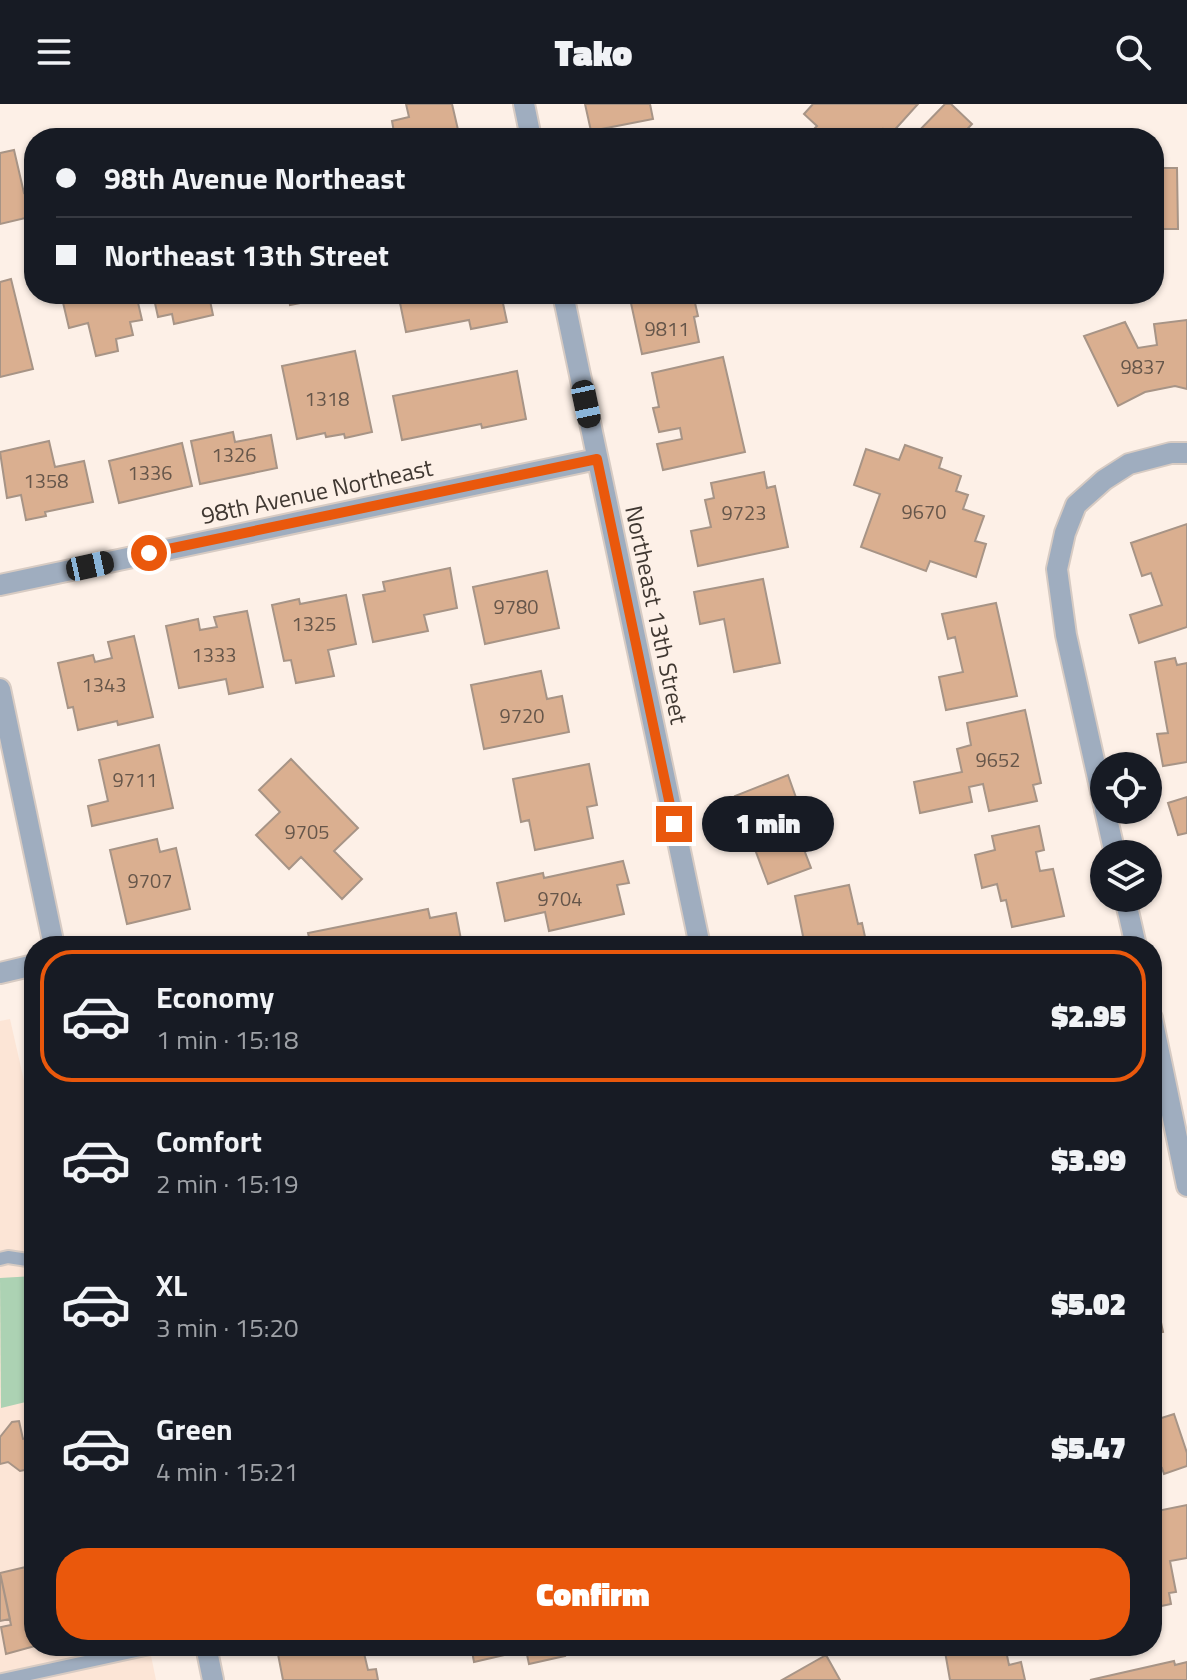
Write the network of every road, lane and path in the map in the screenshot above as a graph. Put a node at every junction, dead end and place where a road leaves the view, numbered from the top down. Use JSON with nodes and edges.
{"nodes":[{"id":1,"x":524,"y":104,"type":"edge"},
{"id":2,"x":529,"y":128,"type":"edge"},
{"id":3,"x":565,"y":304,"type":"edge"},
{"id":4,"x":1187,"y":453,"type":"edge"},
{"id":5,"x":597,"y":459,"type":"junction"},
{"id":6,"x":0,"y":585,"type":"edge"},
{"id":7,"x":0,"y":689,"type":"edge"},
{"id":8,"x":1092,"y":752,"type":"edge"},
{"id":9,"x":1128,"y":912,"type":"edge"},
{"id":10,"x":52,"y":936,"type":"edge"},
{"id":11,"x":698,"y":936,"type":"edge"},
{"id":12,"x":1134,"y":936,"type":"edge"},
{"id":13,"x":24,"y":967,"type":"edge"},
{"id":14,"x":0,"y":973,"type":"edge"},
{"id":15,"x":1162,"y":1066,"type":"edge"},
{"id":16,"x":1187,"y":1186,"type":"edge"},
{"id":17,"x":0,"y":1259,"type":"edge"},
{"id":18,"x":24,"y":1259,"type":"edge"},
{"id":19,"x":113,"y":1656,"type":"edge"},
{"id":20,"x":208,"y":1656,"type":"edge"},
{"id":21,"x":2,"y":1680,"type":"edge"},
{"id":22,"x":213,"y":1680,"type":"edge"}],
"edges":[{"from":1,"to":2,"type":"street"},
{"from":3,"to":5,"type":"street","name":"Northeast 13th Street"},
{"from":4,"to":8,"type":"street"},
{"from":5,"to":6,"type":"street","name":"98th Avenue Northeast"},
{"from":5,"to":11,"type":"street","name":"Northeast 13th Street"},
{"from":7,"to":10,"type":"street"},
{"from":9,"to":12,"type":"street"},
{"from":13,"to":14,"type":"street"},
{"from":15,"to":16,"type":"street"},
{"from":17,"to":18,"type":"lane"},
{"from":19,"to":21,"type":"lane"},
{"from":20,"to":22,"type":"street"}]}
